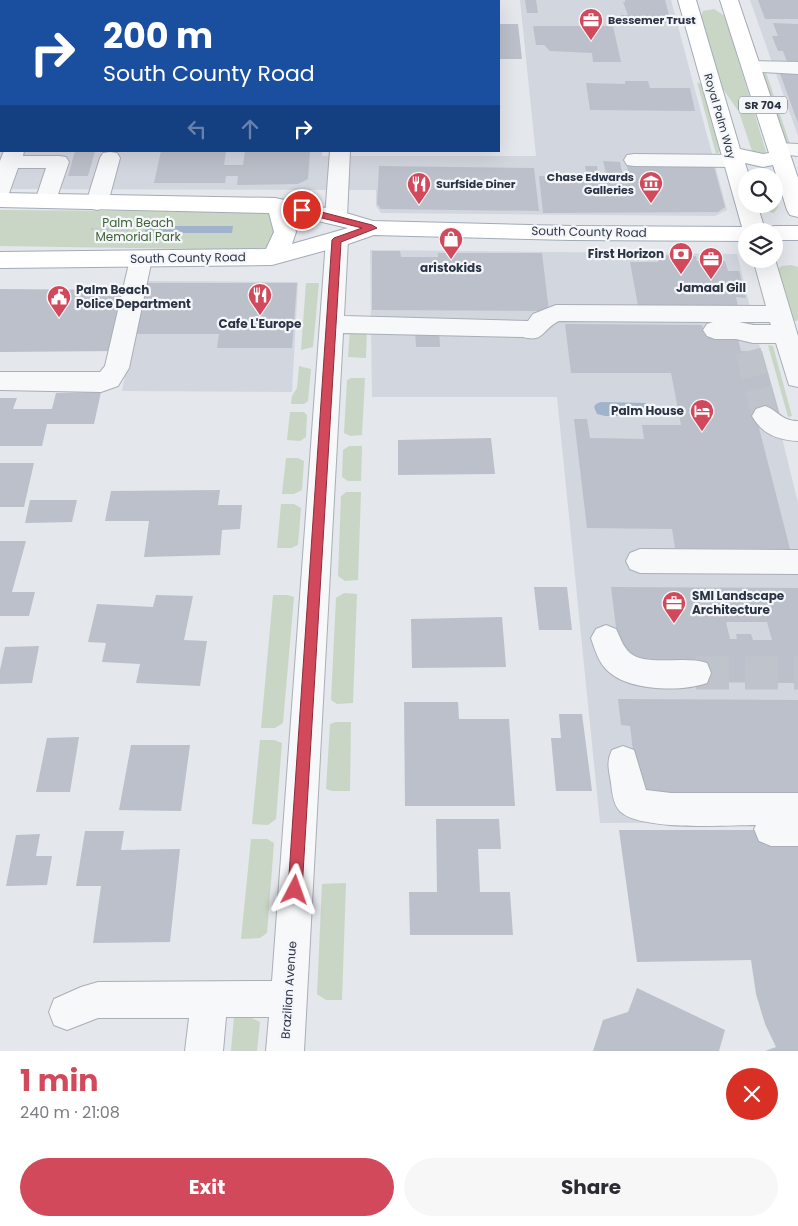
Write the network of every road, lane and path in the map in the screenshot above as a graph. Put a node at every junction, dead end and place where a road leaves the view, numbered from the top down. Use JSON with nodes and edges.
{"nodes":[{"id":1,"x":709,"y":2,"type":"edge"},
{"id":2,"x":751,"y":68,"type":"junction"},
{"id":3,"x":798,"y":68,"type":"edge"},
{"id":4,"x":340,"y":152,"type":"edge"},
{"id":5,"x":785,"y":152,"type":"edge"},
{"id":6,"x":13,"y":156,"type":"edge"},
{"id":7,"x":732,"y":157,"type":"junction"},
{"id":8,"x":110,"y":158,"type":"dead end"},
{"id":9,"x":634,"y":160,"type":"dead end"},
{"id":10,"x":0,"y":191,"type":"edge"},
{"id":11,"x":0,"y":200,"type":"edge"},
{"id":12,"x":46,"y":201,"type":"junction"},
{"id":13,"x":97,"y":203,"type":"junction"},
{"id":14,"x":275,"y":206,"type":"junction"},
{"id":15,"x":798,"y":210,"type":"edge"},
{"id":16,"x":131,"y":222,"type":"dead end"},
{"id":17,"x":752,"y":223,"type":"edge"},
{"id":18,"x":91,"y":229,"type":"dead end"},
{"id":19,"x":336,"y":229,"type":"junction"},
{"id":20,"x":129,"y":230,"type":"junction"},
{"id":21,"x":783,"y":233,"type":"edge"},
{"id":22,"x":798,"y":233,"type":"edge"},
{"id":23,"x":738,"y":234,"type":"edge"},
{"id":24,"x":127,"y":238,"type":"dead end"},
{"id":25,"x":272,"y":257,"type":"junction"},
{"id":26,"x":142,"y":259,"type":"junction"},
{"id":27,"x":0,"y":260,"type":"edge"},
{"id":28,"x":767,"y":268,"type":"edge"},
{"id":29,"x":331,"y":324,"type":"junction"},
{"id":30,"x":787,"y":327,"type":"edge"},
{"id":31,"x":704,"y":330,"type":"dead end"},
{"id":32,"x":798,"y":378,"type":"edge"},
{"id":33,"x":0,"y":381,"type":"edge"},
{"id":34,"x":765,"y":416,"type":"tunnel mouth"},
{"id":35,"x":798,"y":432,"type":"edge"},
{"id":36,"x":640,"y":562,"type":"dead end"},
{"id":37,"x":798,"y":562,"type":"edge"},
{"id":38,"x":606,"y":638,"type":"dead end"},
{"id":39,"x":696,"y":673,"type":"tunnel mouth"},
{"id":40,"x":623,"y":761,"type":"dead end"},
{"id":41,"x":798,"y":809,"type":"edge"},
{"id":42,"x":210,"y":999,"type":"junction"},
{"id":43,"x":288,"y":999,"type":"junction"},
{"id":44,"x":67,"y":1012,"type":"dead end"},
{"id":45,"x":204,"y":1051,"type":"edge"},
{"id":46,"x":285,"y":1051,"type":"edge"}],
"edges":[{"from":1,"to":2,"type":"main road","name":"Royal Palm Way","number":"SR 704"},
{"from":1,"to":7,"type":"main road","name":"Royal Palm Way","number":"SR 704"},
{"from":2,"to":3,"type":"street"},
{"from":2,"to":5,"type":"main road","name":"Royal Palm Way","number":"SR 704"},
{"from":4,"to":19,"type":"street","name":"Brazilian Avenue"},
{"from":5,"to":7,"type":"main road"},
{"from":5,"to":15,"type":"main road","name":"Royal Palm Way","number":"SR 704"},
{"from":6,"to":10,"type":"street"},
{"from":6,"to":12,"type":"street"},
{"from":7,"to":9,"type":"street"},
{"from":7,"to":17,"type":"main road","name":"Royal Palm Way","number":"SR 704"},
{"from":8,"to":13,"type":"street"},
{"from":11,"to":12,"type":"main road"},
{"from":12,"to":13,"type":"main road"},
{"from":13,"to":14,"type":"main road"},
{"from":14,"to":19,"type":"main road"},
{"from":14,"to":25,"type":"main road"},
{"from":16,"to":20,"type":"path"},
{"from":18,"to":20,"type":"path"},
{"from":19,"to":23,"type":"main road","name":"South County Road"},
{"from":19,"to":25,"type":"main road","name":"South County Road"},
{"from":19,"to":29,"type":"street","name":"Brazilian Avenue"},
{"from":20,"to":24,"type":"path"},
{"from":21,"to":22,"type":"main road"},
{"from":25,"to":26,"type":"main road","name":"South County Road"},
{"from":26,"to":27,"type":"main road","name":"South County Road"},
{"from":26,"to":33,"type":"street"},
{"from":28,"to":30,"type":"street"},
{"from":29,"to":30,"type":"street"},
{"from":29,"to":43,"type":"street","name":"Brazilian Avenue"},
{"from":30,"to":31,"type":"street"},
{"from":30,"to":32,"type":"street"},
{"from":34,"to":35,"type":"street"},
{"from":36,"to":37,"type":"street"},
{"from":38,"to":39,"type":"street"},
{"from":40,"to":41,"type":"street"},
{"from":42,"to":43,"type":"street"},
{"from":42,"to":44,"type":"street"},
{"from":42,"to":45,"type":"street"},
{"from":43,"to":46,"type":"street","name":"Brazilian Avenue"}]}
